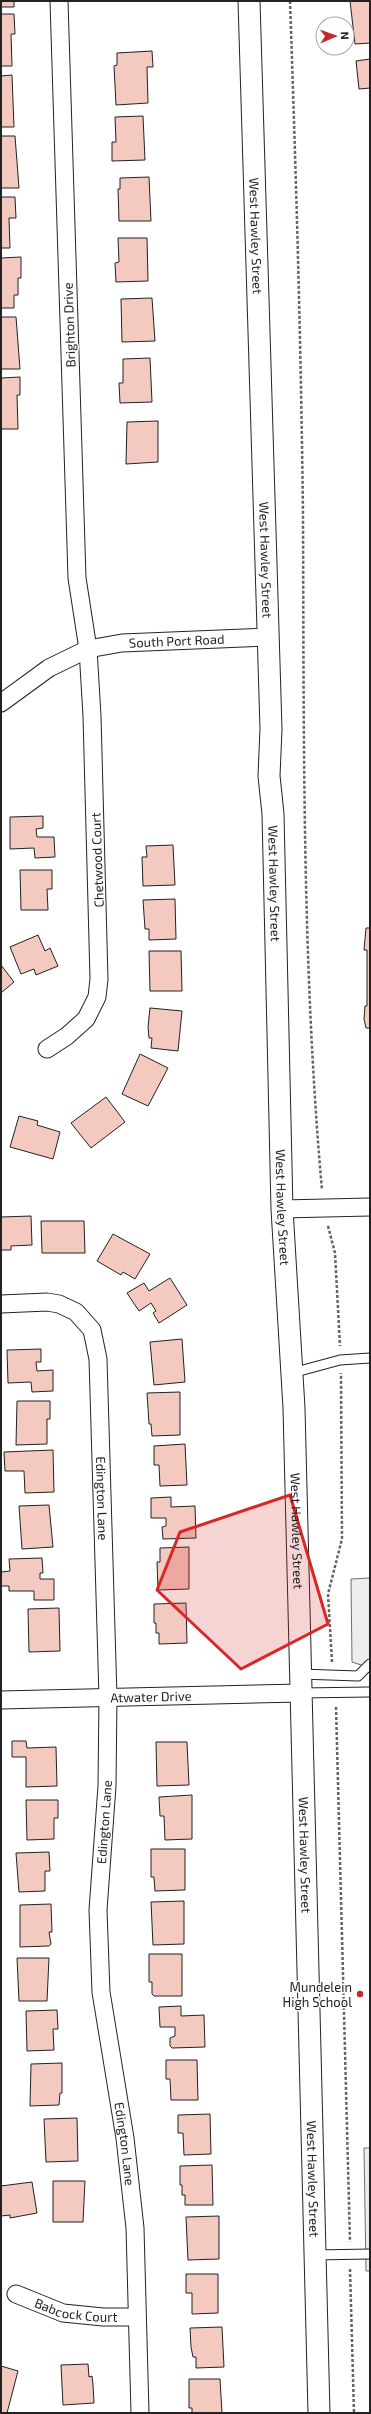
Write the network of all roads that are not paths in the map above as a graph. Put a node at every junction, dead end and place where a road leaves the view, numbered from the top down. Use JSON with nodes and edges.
{"nodes":[{"id":1,"x":59,"y":1,"type":"edge"},
{"id":2,"x":249,"y":1,"type":"edge"},
{"id":3,"x":266,"y":637,"type":"junction"},
{"id":4,"x":88,"y":649,"type":"junction"},
{"id":5,"x":1,"y":703,"type":"edge"},
{"id":6,"x":47,"y":1049,"type":"dead end"},
{"id":7,"x":370,"y":1207,"type":"edge"},
{"id":8,"x":282,"y":1209,"type":"junction"},
{"id":9,"x":1,"y":1304,"type":"edge"},
{"id":10,"x":370,"y":1358,"type":"edge"},
{"id":11,"x":292,"y":1373,"type":"junction"},
{"id":12,"x":370,"y":1664,"type":"edge"},
{"id":13,"x":301,"y":1683,"type":"junction"},
{"id":14,"x":370,"y":1692,"type":"edge"},
{"id":15,"x":108,"y":1697,"type":"junction"},
{"id":16,"x":1,"y":1700,"type":"edge"},
{"id":17,"x":370,"y":2254,"type":"edge"},
{"id":18,"x":315,"y":2255,"type":"junction"},
{"id":19,"x":16,"y":2294,"type":"dead end"},
{"id":20,"x":137,"y":2317,"type":"junction"},
{"id":21,"x":140,"y":2413,"type":"edge"},
{"id":22,"x":319,"y":2413,"type":"edge"}],
"edges":[{"from":1,"to":4,"type":"street","name":"Brighton Drive"},
{"from":2,"to":3,"type":"street","name":"West Hawley Street"},
{"from":3,"to":4,"type":"street","name":"South Port Road"},
{"from":3,"to":8,"type":"street","name":"West Hawley Street"},
{"from":4,"to":5,"type":"street","name":"South Port Road"},
{"from":4,"to":6,"type":"street","name":"Chetwood Court"},
{"from":7,"to":8,"type":"street"},
{"from":8,"to":11,"type":"street","name":"West Hawley Street"},
{"from":9,"to":15,"type":"street","name":"Edington Lane"},
{"from":10,"to":11,"type":"lane"},
{"from":11,"to":13,"type":"street","name":"West Hawley Street"},
{"from":12,"to":13,"type":"lane"},
{"from":13,"to":14,"type":"lane"},
{"from":13,"to":15,"type":"street","name":"Atwater Drive"},
{"from":13,"to":18,"type":"street","name":"West Hawley Street"},
{"from":15,"to":16,"type":"street","name":"Atwater Drive"},
{"from":15,"to":20,"type":"street","name":"Edington Lane"},
{"from":17,"to":18,"type":"lane"},
{"from":18,"to":22,"type":"street","name":"West Hawley Street"},
{"from":19,"to":20,"type":"street","name":"Babcock Court"},
{"from":20,"to":21,"type":"street","name":"Edington Lane"}]}
